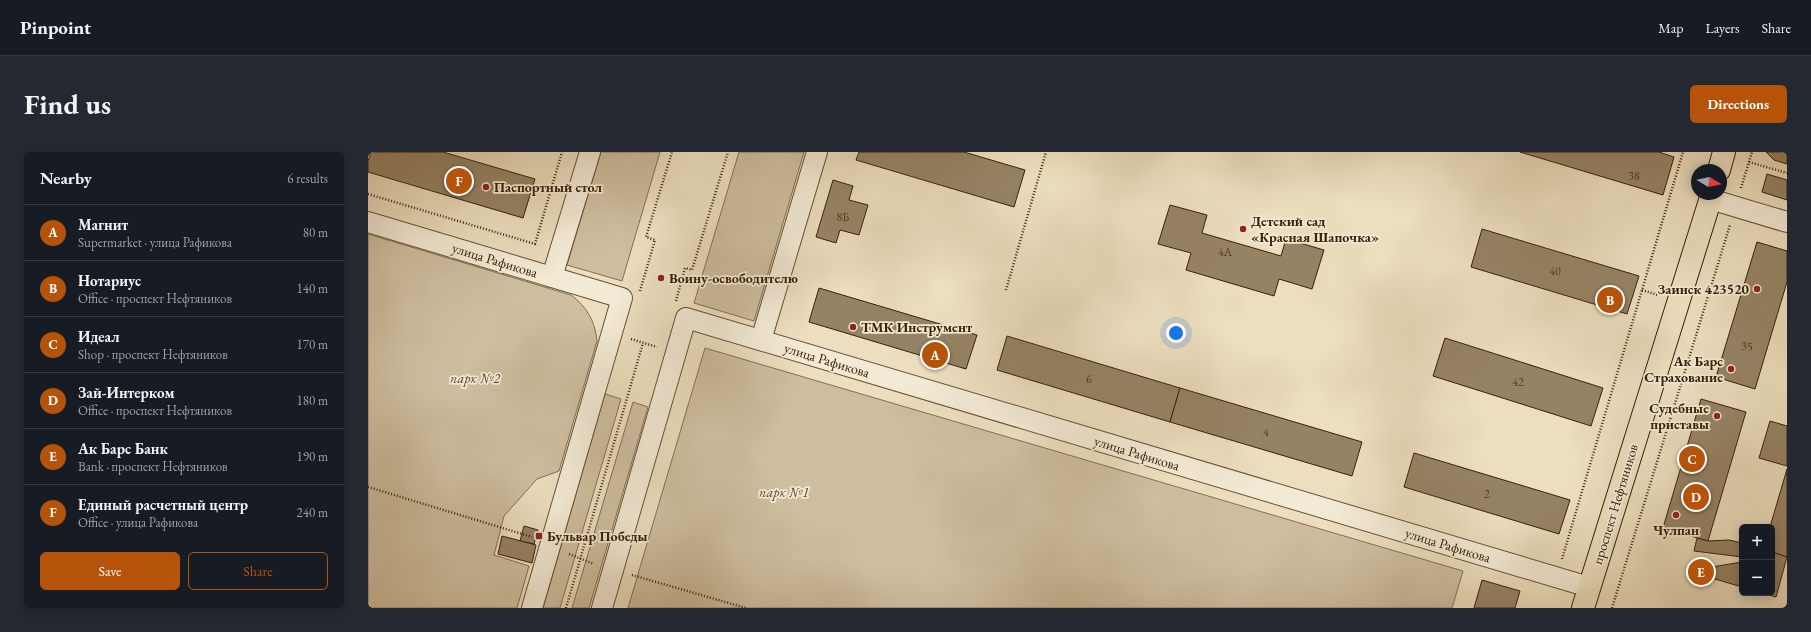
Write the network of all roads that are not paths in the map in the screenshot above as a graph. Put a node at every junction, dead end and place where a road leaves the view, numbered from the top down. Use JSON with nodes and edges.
{"nodes":[{"id":1,"x":590,"y":152,"type":"edge"},
{"id":2,"x":817,"y":152,"type":"edge"},
{"id":3,"x":1724,"y":152,"type":"edge"},
{"id":4,"x":1721,"y":164,"type":"edge"},
{"id":5,"x":1710,"y":200,"type":"edge"},
{"id":6,"x":1718,"y":200,"type":"edge"},
{"id":7,"x":368,"y":222,"type":"edge"},
{"id":8,"x":1787,"y":222,"type":"edge"},
{"id":9,"x":552,"y":277,"type":"junction"},
{"id":10,"x":761,"y":340,"type":"junction"},
{"id":11,"x":1588,"y":587,"type":"junction"},
{"id":12,"x":532,"y":608,"type":"edge"},
{"id":13,"x":602,"y":608,"type":"edge"},
{"id":14,"x":1583,"y":608,"type":"edge"}],
"edges":[{"from":1,"to":9,"type":"street"},
{"from":2,"to":10,"type":"street"},
{"from":3,"to":4,"type":"main road"},
{"from":5,"to":11,"type":"main road","name":"проспект Нефтяников"},
{"from":6,"to":8,"type":"street"},
{"from":7,"to":9,"type":"street","name":"улица Рафикова"},
{"from":9,"to":12,"type":"street","name":"улица Рафикова"},
{"from":10,"to":11,"type":"street","name":"улица Рафикова"},
{"from":10,"to":13,"type":"street","name":"улица Рафикова"},
{"from":11,"to":14,"type":"main road","name":"проспект Нефтяников"}]}
